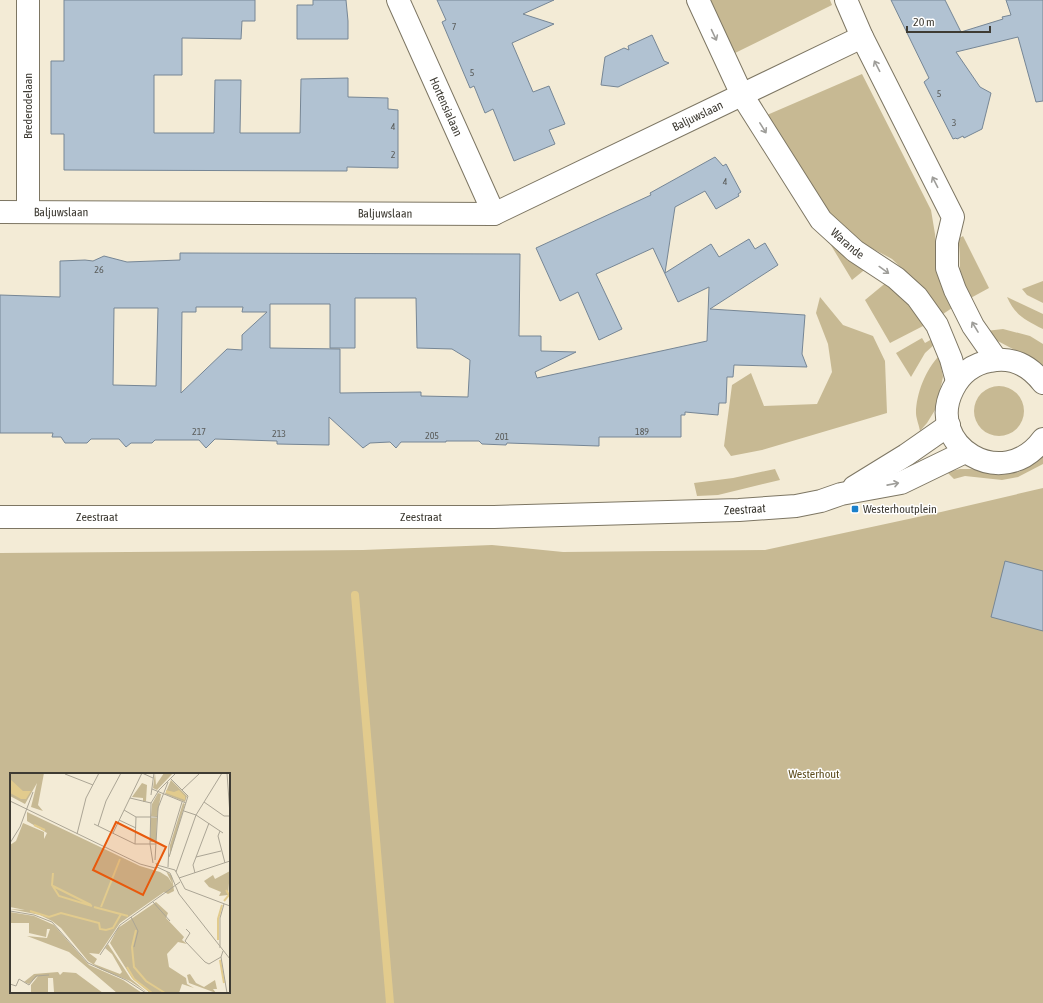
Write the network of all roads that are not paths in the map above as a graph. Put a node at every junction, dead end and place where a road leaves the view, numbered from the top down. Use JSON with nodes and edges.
{"nodes":[{"id":1,"x":28,"y":0,"type":"edge"},
{"id":2,"x":398,"y":0,"type":"edge"},
{"id":3,"x":698,"y":0,"type":"edge"},
{"id":4,"x":846,"y":0,"type":"edge"},
{"id":5,"x":862,"y":37,"type":"junction"},
{"id":6,"x":742,"y":95,"type":"junction"},
{"id":7,"x":0,"y":212,"type":"edge"},
{"id":8,"x":28,"y":212,"type":"junction"},
{"id":9,"x":494,"y":214,"type":"junction"},
{"id":10,"x":996,"y":359,"type":"junction"},
{"id":11,"x":957,"y":381,"type":"junction"},
{"id":12,"x":1043,"y":383,"type":"edge"},
{"id":13,"x":949,"y":426,"type":"junction"},
{"id":14,"x":1043,"y":439,"type":"edge"},
{"id":15,"x":965,"y":452,"type":"junction"},
{"id":16,"x":841,"y":494,"type":"junction"},
{"id":17,"x":0,"y":517,"type":"edge"}],
"edges":[{"from":1,"to":8,"type":"main road","name":"Brederodelaan"},
{"from":2,"to":9,"type":"main road","name":"Hortensialaan"},
{"from":3,"to":6,"type":"main road","name":"Warande","one_way":true},
{"from":4,"to":5,"type":"main road"},
{"from":5,"to":6,"type":"main road"},
{"from":10,"to":5,"type":"main road","one_way":true},
{"from":6,"to":9,"type":"main road","name":"Baljuwslaan"},
{"from":6,"to":11,"type":"main road","name":"Warande","one_way":true},
{"from":7,"to":8,"type":"main road","name":"Baljuwslaan"},
{"from":8,"to":9,"type":"main road","name":"Baljuwslaan"},
{"from":10,"to":11,"type":"main road"},
{"from":10,"to":12,"type":"main road"},
{"from":11,"to":13,"type":"main road"},
{"from":13,"to":15,"type":"main road"},
{"from":13,"to":16,"type":"main road","name":"Zeestraat"},
{"from":14,"to":15,"type":"main road"},
{"from":16,"to":15,"type":"main road","name":"Zeestraat","one_way":true},
{"from":16,"to":17,"type":"main road","name":"Zeestraat"}]}
